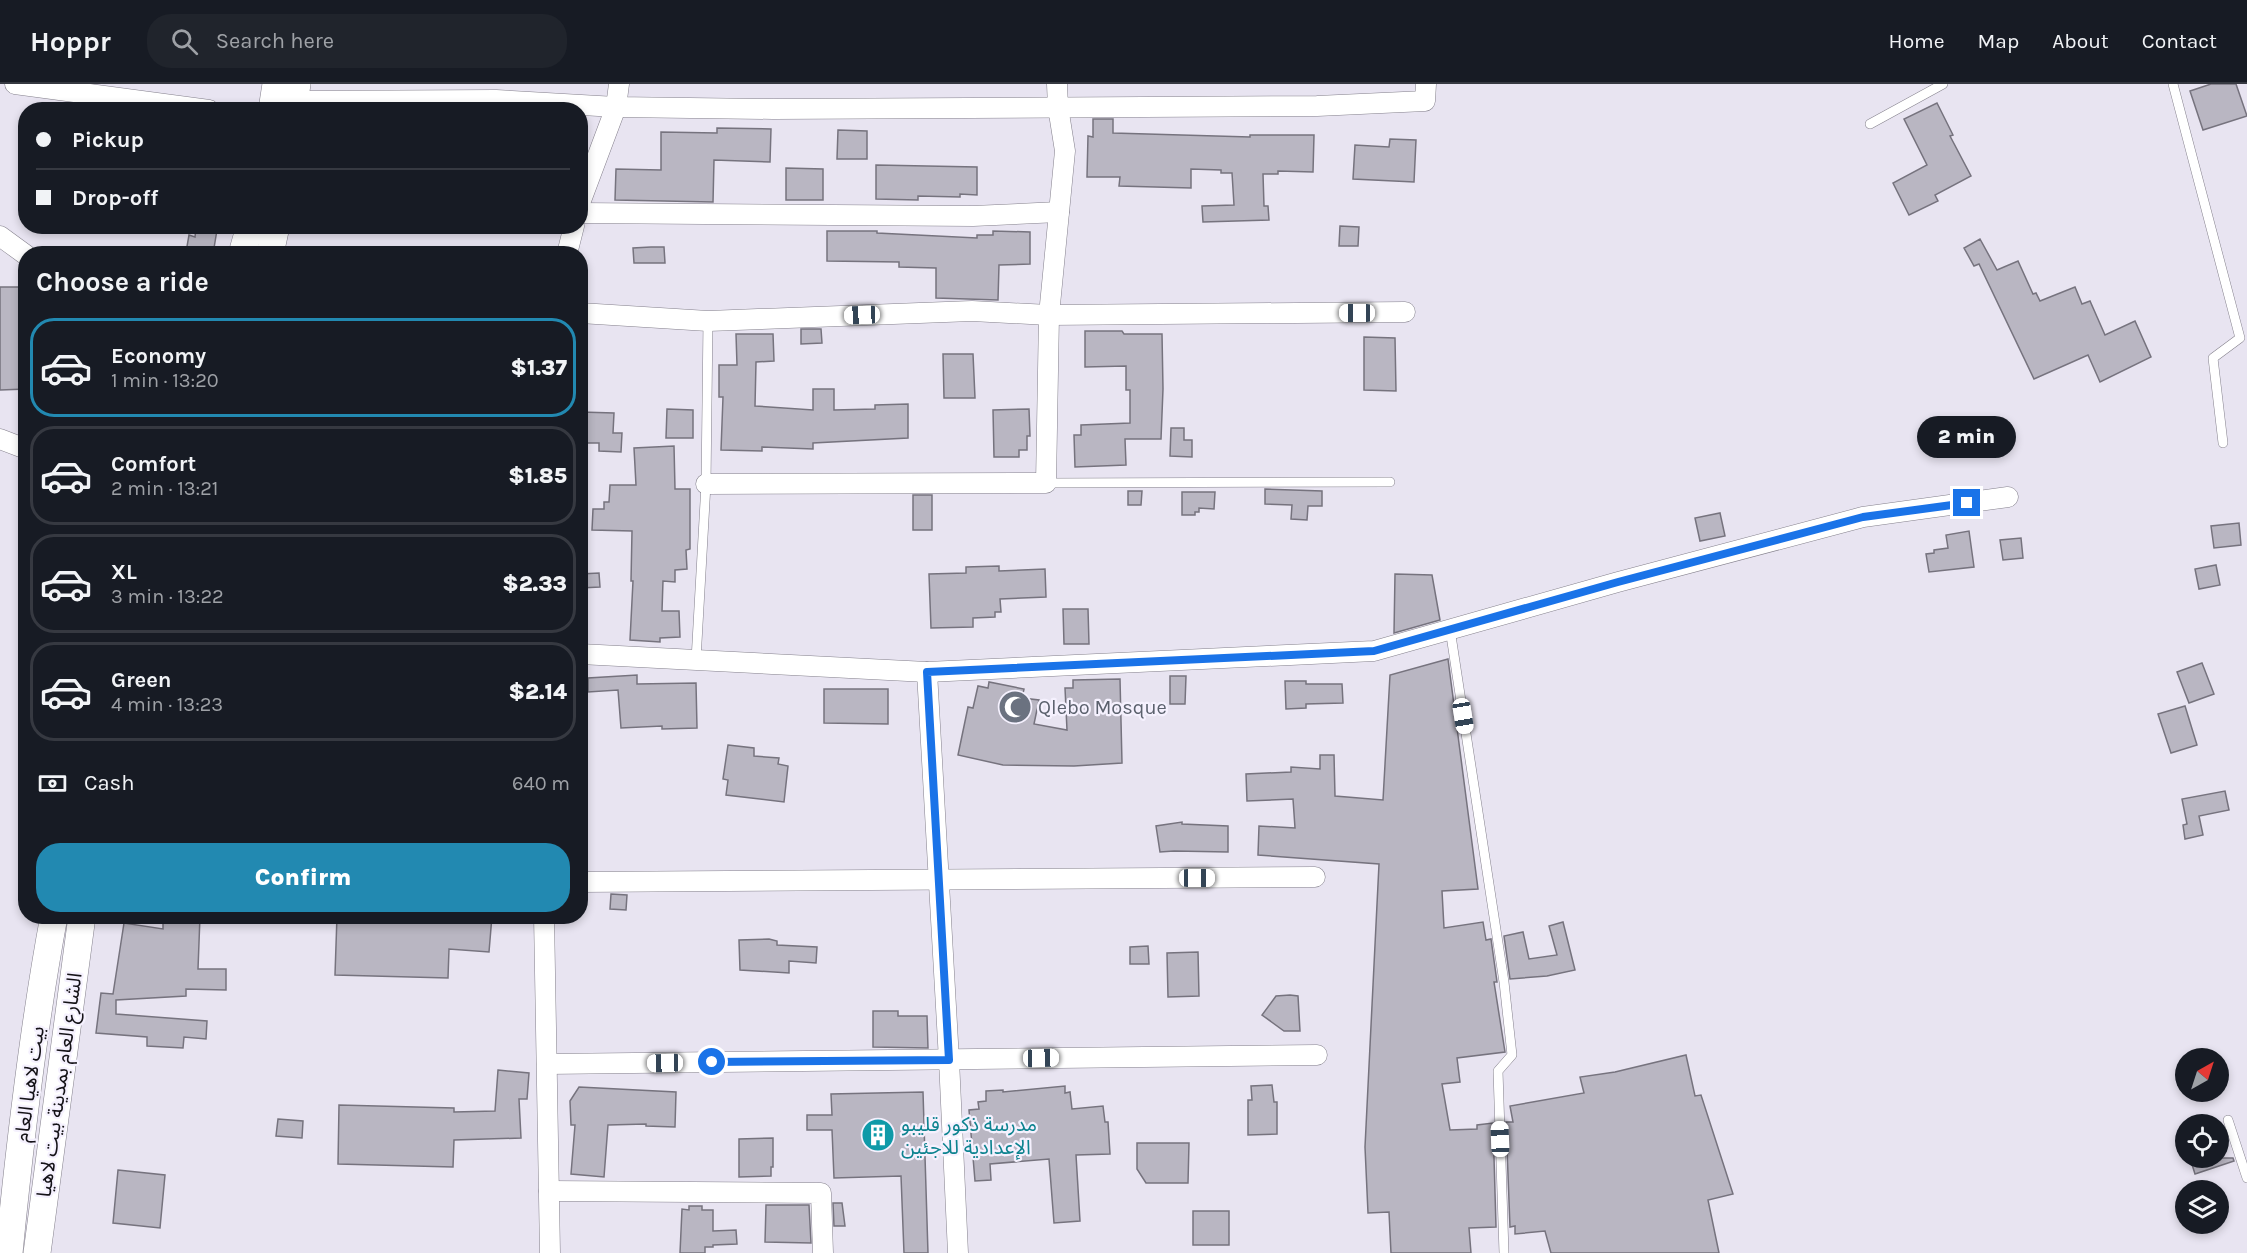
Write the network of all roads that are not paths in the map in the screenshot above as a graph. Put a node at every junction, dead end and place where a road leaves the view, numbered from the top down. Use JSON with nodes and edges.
{"nodes":[{"id":1,"x":15,"y":84,"type":"edge"},
{"id":2,"x":619,"y":84,"type":"edge"},
{"id":3,"x":1057,"y":84,"type":"edge"},
{"id":4,"x":1426,"y":84,"type":"edge"},
{"id":5,"x":1943,"y":84,"type":"edge"},
{"id":6,"x":2173,"y":84,"type":"edge"},
{"id":7,"x":286,"y":98,"type":"edge"},
{"id":8,"x":149,"y":102,"type":"edge"},
{"id":9,"x":530,"y":102,"type":"edge"},
{"id":10,"x":588,"y":105,"type":"edge"},
{"id":11,"x":616,"y":107,"type":"junction"},
{"id":12,"x":1058,"y":107,"type":"junction"},
{"id":13,"x":1870,"y":124,"type":"dead end"},
{"id":14,"x":588,"y":182,"type":"edge"},
{"id":15,"x":1059,"y":212,"type":"junction"},
{"id":16,"x":588,"y":213,"type":"edge"},
{"id":17,"x":0,"y":236,"type":"edge"},
{"id":18,"x":18,"y":249,"type":"edge"},
{"id":19,"x":1405,"y":312,"type":"dead end"},
{"id":20,"x":588,"y":314,"type":"edge"},
{"id":21,"x":1049,"y":315,"type":"junction"},
{"id":22,"x":708,"y":321,"type":"junction"},
{"id":23,"x":0,"y":439,"type":"edge"},
{"id":24,"x":2223,"y":442,"type":"dead end"},
{"id":25,"x":18,"y":446,"type":"edge"},
{"id":26,"x":1390,"y":482,"type":"dead end"},
{"id":27,"x":1046,"y":483,"type":"junction"},
{"id":28,"x":706,"y":484,"type":"junction"},
{"id":29,"x":2008,"y":497,"type":"dead end"},
{"id":30,"x":1450,"y":629,"type":"junction"},
{"id":31,"x":588,"y":655,"type":"edge"},
{"id":32,"x":696,"y":662,"type":"junction"},
{"id":33,"x":927,"y":672,"type":"junction"},
{"id":34,"x":1315,"y":877,"type":"dead end"},
{"id":35,"x":938,"y":880,"type":"junction"},
{"id":36,"x":588,"y":882,"type":"edge"},
{"id":37,"x":52,"y":924,"type":"edge"},
{"id":38,"x":81,"y":924,"type":"edge"},
{"id":39,"x":544,"y":924,"type":"edge"},
{"id":40,"x":1317,"y":1055,"type":"dead end"},
{"id":41,"x":949,"y":1060,"type":"junction"},
{"id":42,"x":547,"y":1065,"type":"junction"},
{"id":43,"x":2229,"y":1123,"type":"edge"},
{"id":44,"x":2247,"y":1178,"type":"edge"},
{"id":45,"x":549,"y":1191,"type":"junction"},
{"id":46,"x":9,"y":1253,"type":"edge"},
{"id":47,"x":37,"y":1253,"type":"edge"},
{"id":48,"x":550,"y":1253,"type":"edge"},
{"id":49,"x":823,"y":1253,"type":"edge"},
{"id":50,"x":958,"y":1253,"type":"edge"},
{"id":51,"x":1504,"y":1253,"type":"edge"}],
"edges":[{"from":1,"to":8,"type":"street"},
{"from":2,"to":11,"type":"street"},
{"from":3,"to":12,"type":"street"},
{"from":4,"to":12,"type":"street"},
{"from":5,"to":13,"type":"lane"},
{"from":6,"to":24,"type":"lane"},
{"from":7,"to":9,"type":"street"},
{"from":10,"to":11,"type":"street"},
{"from":11,"to":12,"type":"street"},
{"from":11,"to":14,"type":"street"},
{"from":12,"to":15,"type":"street"},
{"from":15,"to":16,"type":"street"},
{"from":15,"to":21,"type":"street"},
{"from":17,"to":18,"type":"street"},
{"from":19,"to":21,"type":"street"},
{"from":20,"to":22,"type":"street"},
{"from":21,"to":22,"type":"street"},
{"from":21,"to":27,"type":"street"},
{"from":22,"to":28,"type":"lane"},
{"from":23,"to":25,"type":"street"},
{"from":26,"to":27,"type":"lane"},
{"from":27,"to":28,"type":"street"},
{"from":28,"to":32,"type":"lane"},
{"from":29,"to":30,"type":"street"},
{"from":30,"to":33,"type":"street"},
{"from":30,"to":51,"type":"lane"},
{"from":31,"to":32,"type":"street"},
{"from":32,"to":33,"type":"street"},
{"from":33,"to":35,"type":"street"},
{"from":34,"to":35,"type":"street"},
{"from":35,"to":36,"type":"street"},
{"from":35,"to":41,"type":"street"},
{"from":37,"to":46,"type":"main road","name":"بيت لاهيا العام"},
{"from":38,"to":47,"type":"main road","name":"الشارع العام بمدينة بيت لاهيا"},
{"from":39,"to":42,"type":"street"},
{"from":40,"to":41,"type":"street"},
{"from":41,"to":42,"type":"street"},
{"from":41,"to":50,"type":"street"},
{"from":42,"to":45,"type":"street"},
{"from":43,"to":44,"type":"lane"},
{"from":45,"to":48,"type":"street"},
{"from":45,"to":49,"type":"street"}]}
